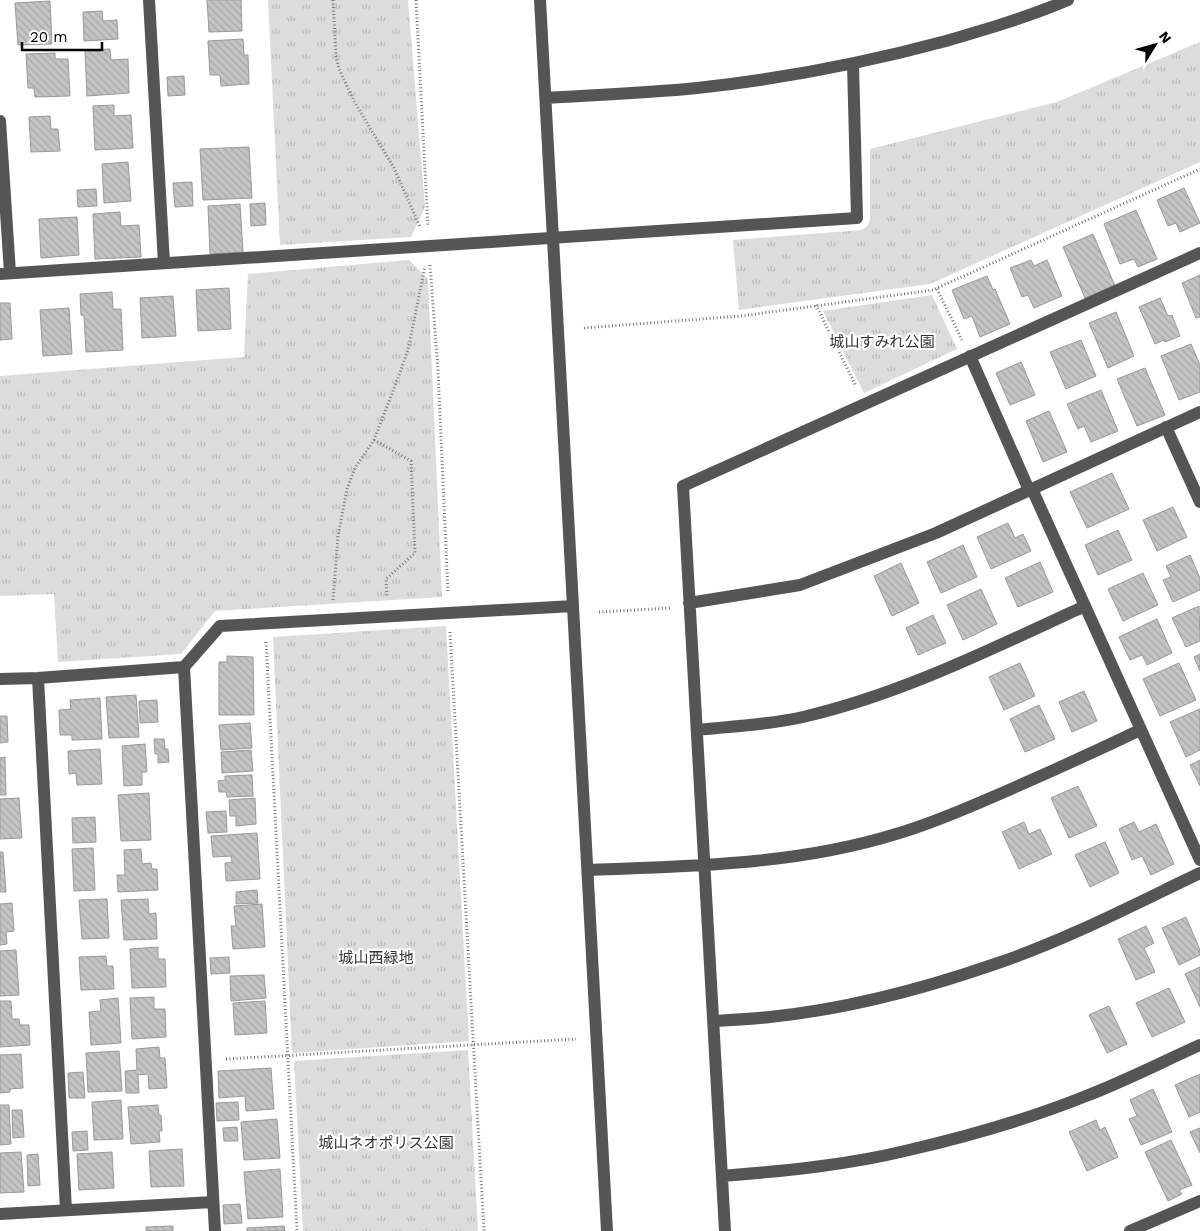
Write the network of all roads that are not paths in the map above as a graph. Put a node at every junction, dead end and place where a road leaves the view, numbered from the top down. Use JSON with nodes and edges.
{"nodes":[{"id":1,"x":149,"y":0,"type":"edge"},
{"id":2,"x":540,"y":0,"type":"edge"},
{"id":3,"x":1068,"y":0,"type":"edge"},
{"id":4,"x":853,"y":64,"type":"junction"},
{"id":5,"x":546,"y":98,"type":"junction"},
{"id":6,"x":0,"y":121,"type":"edge"},
{"id":7,"x":552,"y":238,"type":"junction"},
{"id":8,"x":1200,"y":253,"type":"edge"},
{"id":9,"x":164,"y":263,"type":"junction"},
{"id":10,"x":5,"y":273,"type":"edge"},
{"id":11,"x":970,"y":356,"type":"junction"},
{"id":12,"x":1200,"y":412,"type":"edge"},
{"id":13,"x":1166,"y":427,"type":"junction"},
{"id":14,"x":1031,"y":489,"type":"junction"},
{"id":15,"x":1200,"y":502,"type":"edge"},
{"id":16,"x":689,"y":605,"type":"junction"},
{"id":17,"x":573,"y":606,"type":"junction"},
{"id":18,"x":1085,"y":606,"type":"junction"},
{"id":19,"x":184,"y":667,"type":"junction"},
{"id":20,"x":38,"y":678,"type":"junction"},
{"id":21,"x":0,"y":679,"type":"edge"},
{"id":22,"x":698,"y":730,"type":"junction"},
{"id":23,"x":1140,"y":730,"type":"junction"},
{"id":24,"x":1200,"y":860,"type":"edge"},
{"id":25,"x":705,"y":866,"type":"junction"},
{"id":26,"x":588,"y":870,"type":"junction"},
{"id":27,"x":1200,"y":874,"type":"edge"},
{"id":28,"x":714,"y":1021,"type":"junction"},
{"id":29,"x":1200,"y":1045,"type":"edge"},
{"id":30,"x":722,"y":1176,"type":"junction"},
{"id":31,"x":1200,"y":1201,"type":"edge"},
{"id":32,"x":213,"y":1202,"type":"junction"},
{"id":33,"x":66,"y":1210,"type":"junction"},
{"id":34,"x":0,"y":1214,"type":"edge"},
{"id":35,"x":215,"y":1231,"type":"edge"},
{"id":36,"x":607,"y":1231,"type":"edge"},
{"id":37,"x":725,"y":1231,"type":"edge"},
{"id":38,"x":1130,"y":1231,"type":"edge"}],
"edges":[{"from":1,"to":9,"type":"street"},
{"from":2,"to":5,"type":"street"},
{"from":3,"to":4,"type":"street"},
{"from":4,"to":5,"type":"street"},
{"from":4,"to":7,"type":"street"},
{"from":5,"to":7,"type":"street"},
{"from":6,"to":10,"type":"street"},
{"from":7,"to":9,"type":"street"},
{"from":7,"to":17,"type":"street"},
{"from":8,"to":11,"type":"street"},
{"from":9,"to":10,"type":"street"},
{"from":11,"to":14,"type":"street"},
{"from":11,"to":16,"type":"street"},
{"from":12,"to":13,"type":"street"},
{"from":13,"to":14,"type":"street"},
{"from":13,"to":15,"type":"street"},
{"from":14,"to":16,"type":"street"},
{"from":14,"to":18,"type":"street"},
{"from":16,"to":22,"type":"street"},
{"from":17,"to":19,"type":"street"},
{"from":17,"to":26,"type":"street"},
{"from":18,"to":22,"type":"street"},
{"from":18,"to":23,"type":"street"},
{"from":19,"to":20,"type":"street"},
{"from":19,"to":32,"type":"street"},
{"from":20,"to":21,"type":"street"},
{"from":20,"to":33,"type":"street"},
{"from":22,"to":25,"type":"street"},
{"from":23,"to":24,"type":"street"},
{"from":23,"to":25,"type":"street"},
{"from":25,"to":26,"type":"street"},
{"from":25,"to":28,"type":"street"},
{"from":26,"to":36,"type":"street"},
{"from":27,"to":28,"type":"street"},
{"from":28,"to":30,"type":"street"},
{"from":29,"to":30,"type":"street"},
{"from":30,"to":37,"type":"street"},
{"from":31,"to":38,"type":"street"},
{"from":32,"to":33,"type":"street"},
{"from":32,"to":35,"type":"street"},
{"from":33,"to":34,"type":"street"}]}
